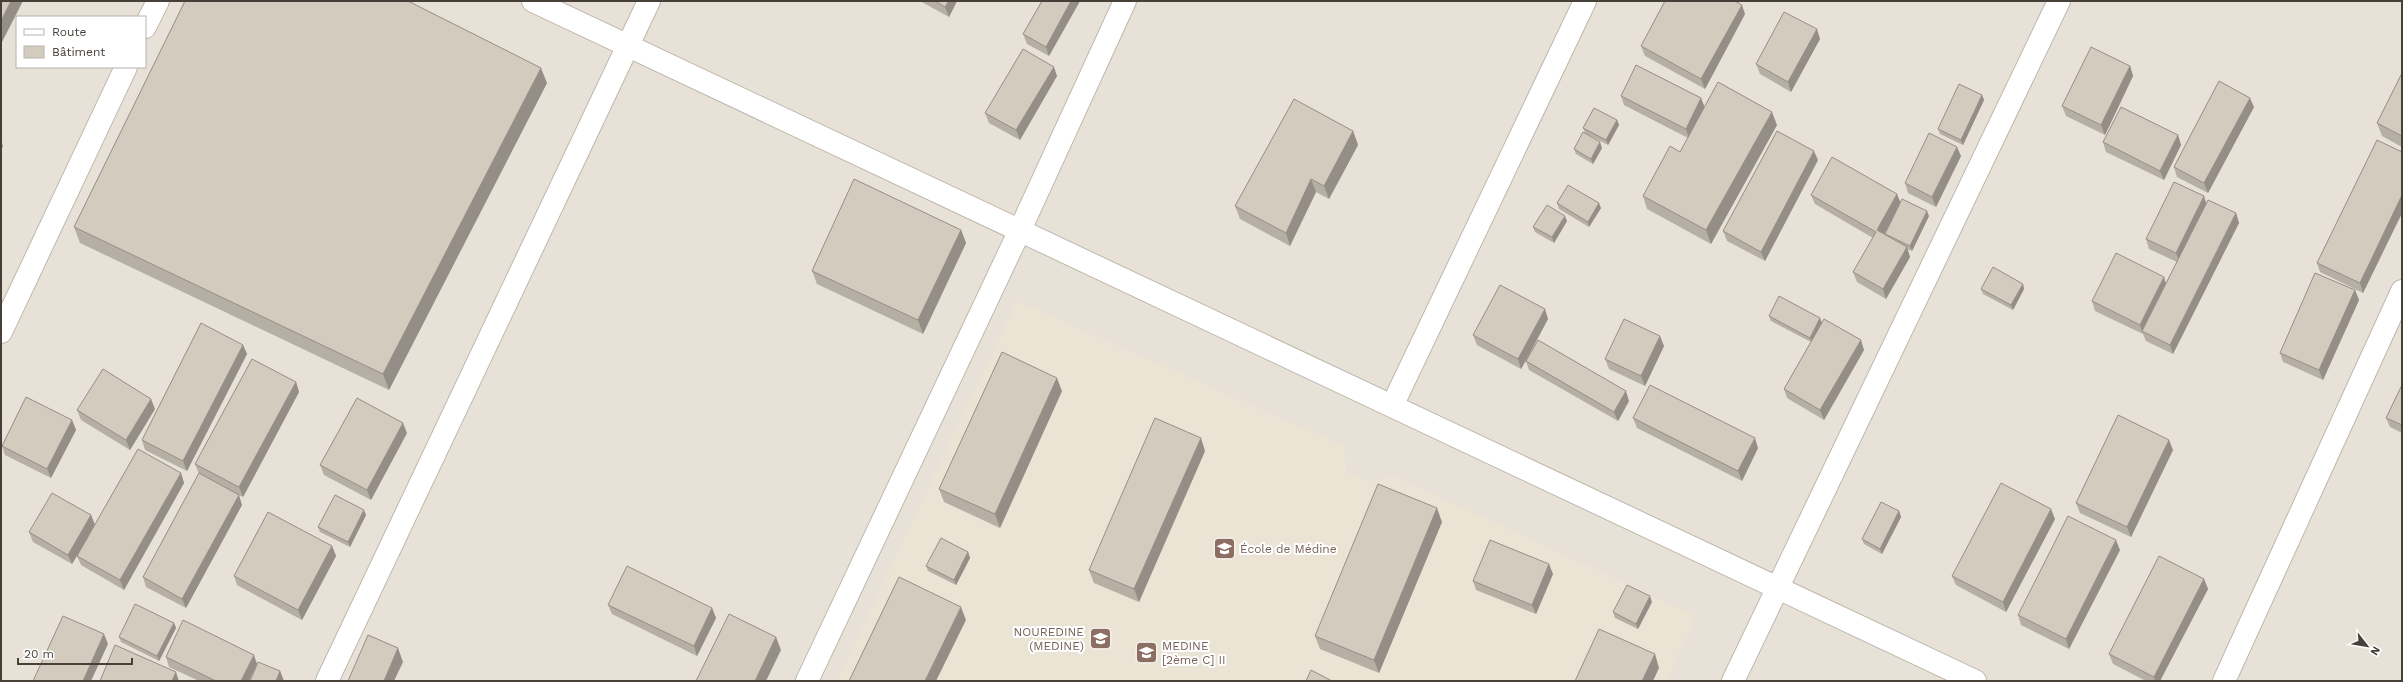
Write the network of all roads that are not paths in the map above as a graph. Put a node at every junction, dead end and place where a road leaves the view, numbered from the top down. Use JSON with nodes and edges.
{"nodes":[{"id":1,"x":158,"y":1,"type":"edge"},
{"id":2,"x":533,"y":1,"type":"edge"},
{"id":3,"x":648,"y":1,"type":"edge"},
{"id":4,"x":1125,"y":1,"type":"edge"},
{"id":5,"x":1585,"y":1,"type":"edge"},
{"id":6,"x":2058,"y":1,"type":"edge"},
{"id":7,"x":146,"y":26,"type":"edge"},
{"id":8,"x":628,"y":46,"type":"junction"},
{"id":9,"x":126,"y":68,"type":"edge"},
{"id":10,"x":1020,"y":230,"type":"junction"},
{"id":11,"x":2402,"y":291,"type":"edge"},
{"id":12,"x":1,"y":332,"type":"edge"},
{"id":13,"x":1392,"y":406,"type":"junction"},
{"id":14,"x":1777,"y":588,"type":"junction"},
{"id":15,"x":327,"y":681,"type":"edge"},
{"id":16,"x":807,"y":681,"type":"edge"},
{"id":17,"x":1733,"y":681,"type":"edge"},
{"id":18,"x":1975,"y":681,"type":"edge"},
{"id":19,"x":2224,"y":681,"type":"edge"}],
"edges":[{"from":1,"to":7,"type":"street"},
{"from":2,"to":8,"type":"street"},
{"from":3,"to":8,"type":"street"},
{"from":4,"to":10,"type":"street"},
{"from":5,"to":13,"type":"street"},
{"from":6,"to":14,"type":"street"},
{"from":8,"to":10,"type":"street"},
{"from":8,"to":15,"type":"street"},
{"from":9,"to":12,"type":"street"},
{"from":10,"to":13,"type":"street"},
{"from":10,"to":16,"type":"street"},
{"from":11,"to":19,"type":"street"},
{"from":13,"to":14,"type":"street"},
{"from":14,"to":17,"type":"street"},
{"from":14,"to":18,"type":"street"}]}
